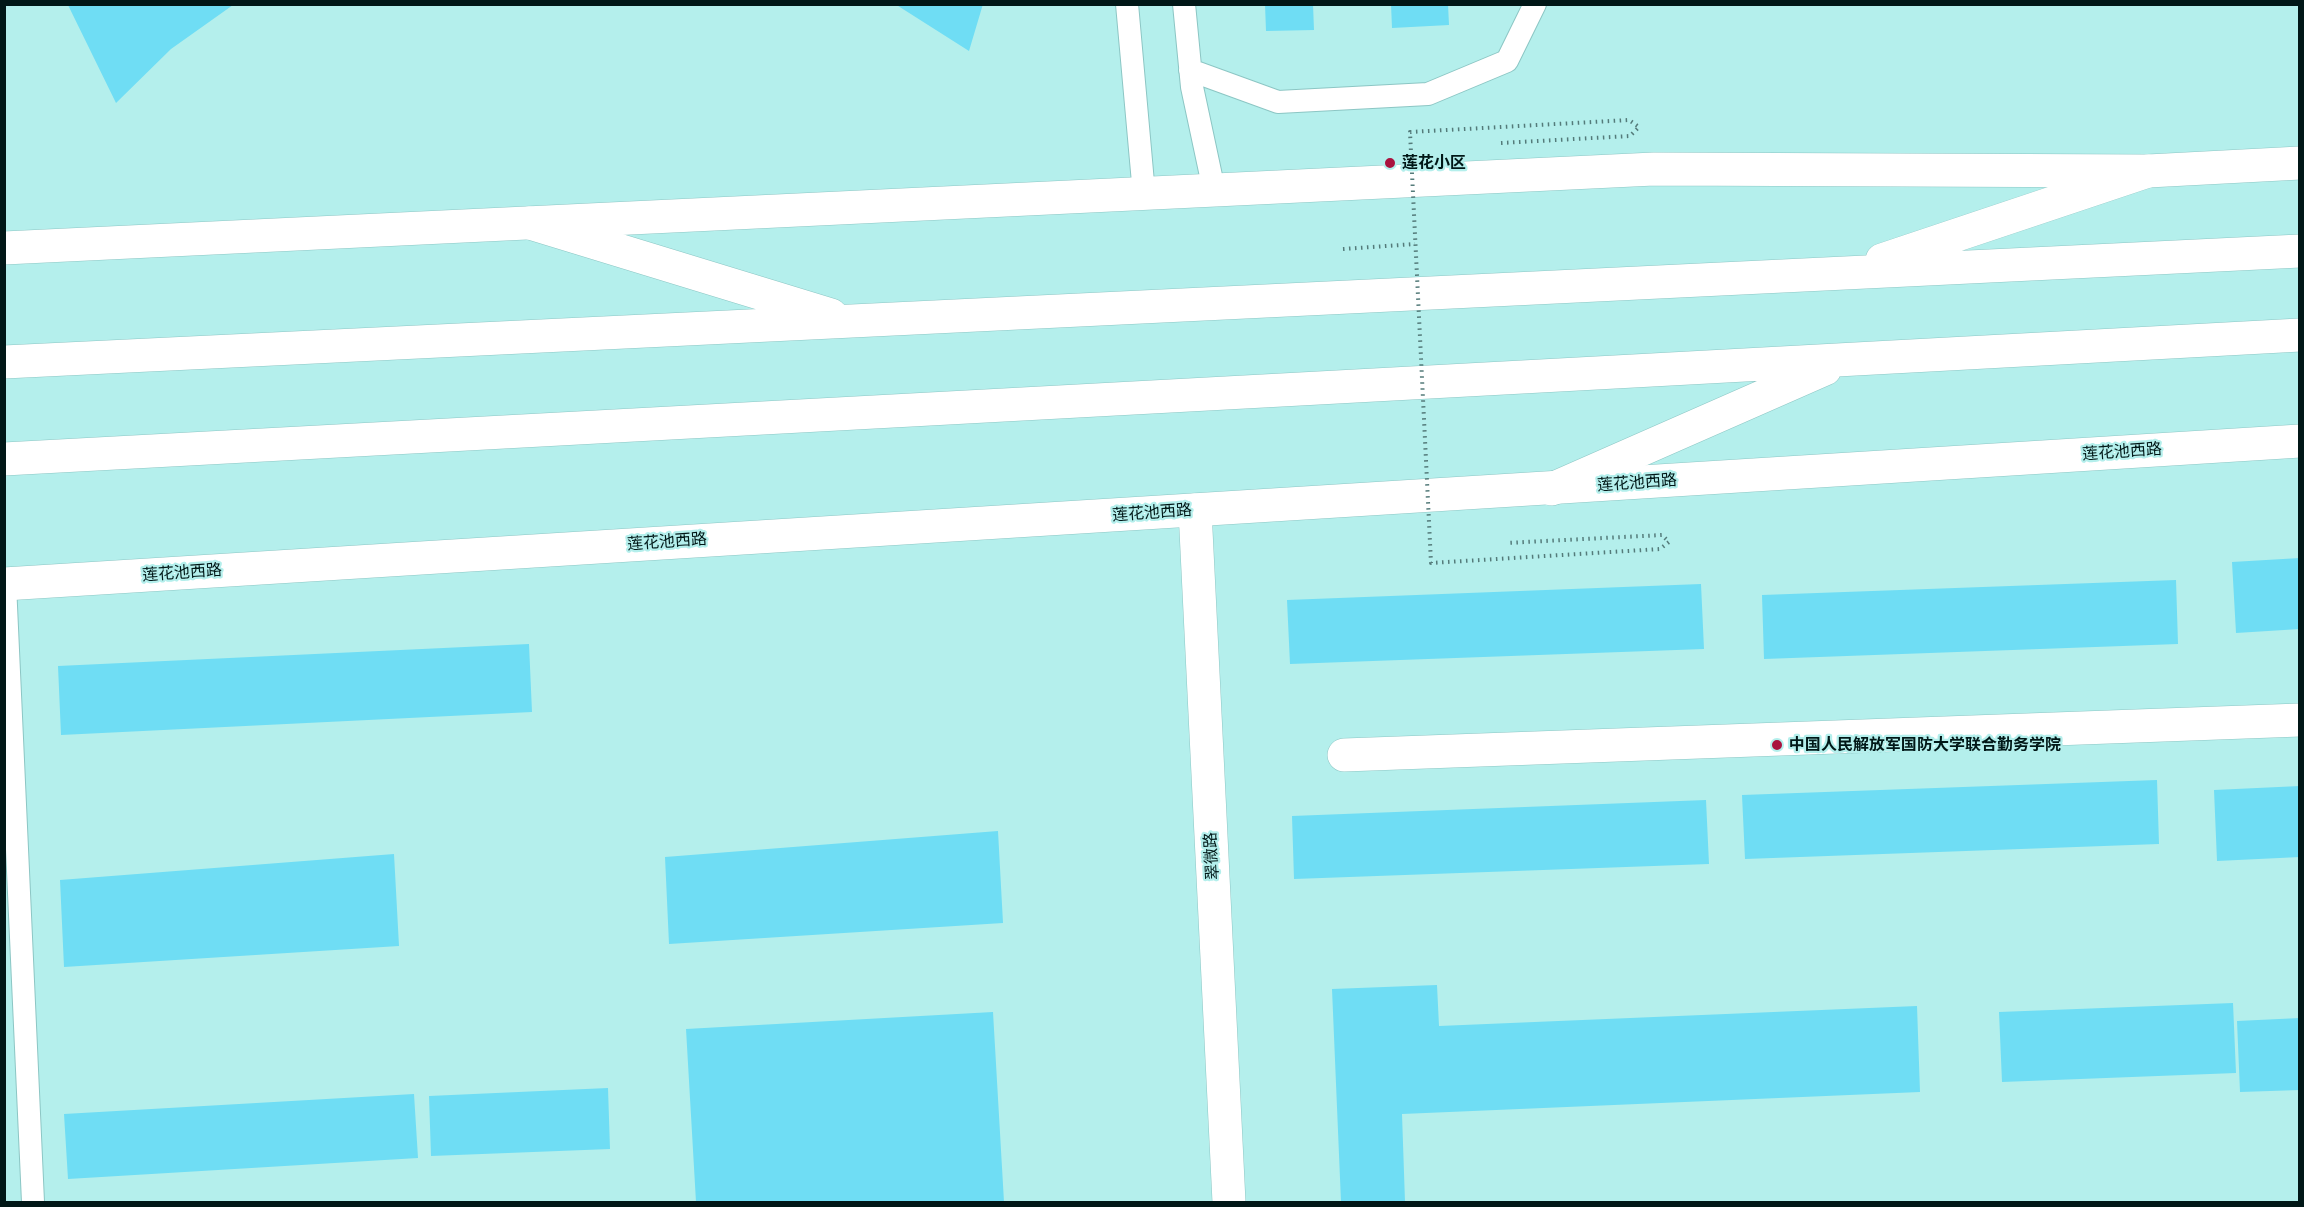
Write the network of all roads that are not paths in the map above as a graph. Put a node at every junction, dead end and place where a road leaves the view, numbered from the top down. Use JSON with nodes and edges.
{"nodes":[{"id":1,"x":1127,"y":4,"type":"edge"},
{"id":2,"x":1184,"y":4,"type":"edge"},
{"id":3,"x":1535,"y":4,"type":"edge"},
{"id":4,"x":1190,"y":70,"type":"junction"},
{"id":5,"x":2300,"y":163,"type":"edge"},
{"id":6,"x":2148,"y":171,"type":"junction"},
{"id":7,"x":1214,"y":190,"type":"junction"},
{"id":8,"x":1144,"y":194,"type":"junction"},
{"id":9,"x":530,"y":223,"type":"junction"},
{"id":10,"x":4,"y":248,"type":"edge"},
{"id":11,"x":2300,"y":251,"type":"edge"},
{"id":12,"x":1845,"y":273,"type":"junction"},
{"id":13,"x":852,"y":322,"type":"junction"},
{"id":14,"x":2300,"y":335,"type":"edge"},
{"id":15,"x":2251,"y":338,"type":"junction"},
{"id":16,"x":2300,"y":357,"type":"edge"},
{"id":17,"x":1844,"y":360,"type":"junction"},
{"id":18,"x":4,"y":362,"type":"edge"},
{"id":19,"x":2300,"y":441,"type":"edge"},
{"id":20,"x":4,"y":459,"type":"edge"},
{"id":21,"x":1551,"y":489,"type":"junction"},
{"id":22,"x":1195,"y":510,"type":"junction"},
{"id":23,"x":5,"y":584,"type":"edge"},
{"id":24,"x":2300,"y":720,"type":"edge"},
{"id":25,"x":1344,"y":755,"type":"dead end"},
{"id":26,"x":33,"y":1203,"type":"edge"},
{"id":27,"x":1229,"y":1203,"type":"edge"}],
"edges":[{"from":1,"to":8,"type":"lane"},
{"from":2,"to":4,"type":"lane"},
{"from":3,"to":4,"type":"lane"},
{"from":4,"to":7,"type":"lane"},
{"from":5,"to":6,"type":"main road"},
{"from":6,"to":7,"type":"main road"},
{"from":6,"to":12,"type":"main road"},
{"from":7,"to":8,"type":"main road"},
{"from":8,"to":9,"type":"main road"},
{"from":9,"to":10,"type":"main road"},
{"from":9,"to":13,"type":"main road"},
{"from":11,"to":12,"type":"main road"},
{"from":12,"to":13,"type":"main road"},
{"from":13,"to":18,"type":"main road"},
{"from":14,"to":15,"type":"main road"},
{"from":15,"to":16,"type":"main road"},
{"from":15,"to":17,"type":"main road"},
{"from":17,"to":20,"type":"main road"},
{"from":17,"to":21,"type":"main road"},
{"from":19,"to":21,"type":"main road","name":"莲花池西路"},
{"from":21,"to":22,"type":"main road","name":"莲花池西路"},
{"from":22,"to":23,"type":"main road","name":"莲花池西路"},
{"from":22,"to":27,"type":"main road","name":"翠微路"},
{"from":23,"to":26,"type":"lane"},
{"from":24,"to":25,"type":"main road"}]}
